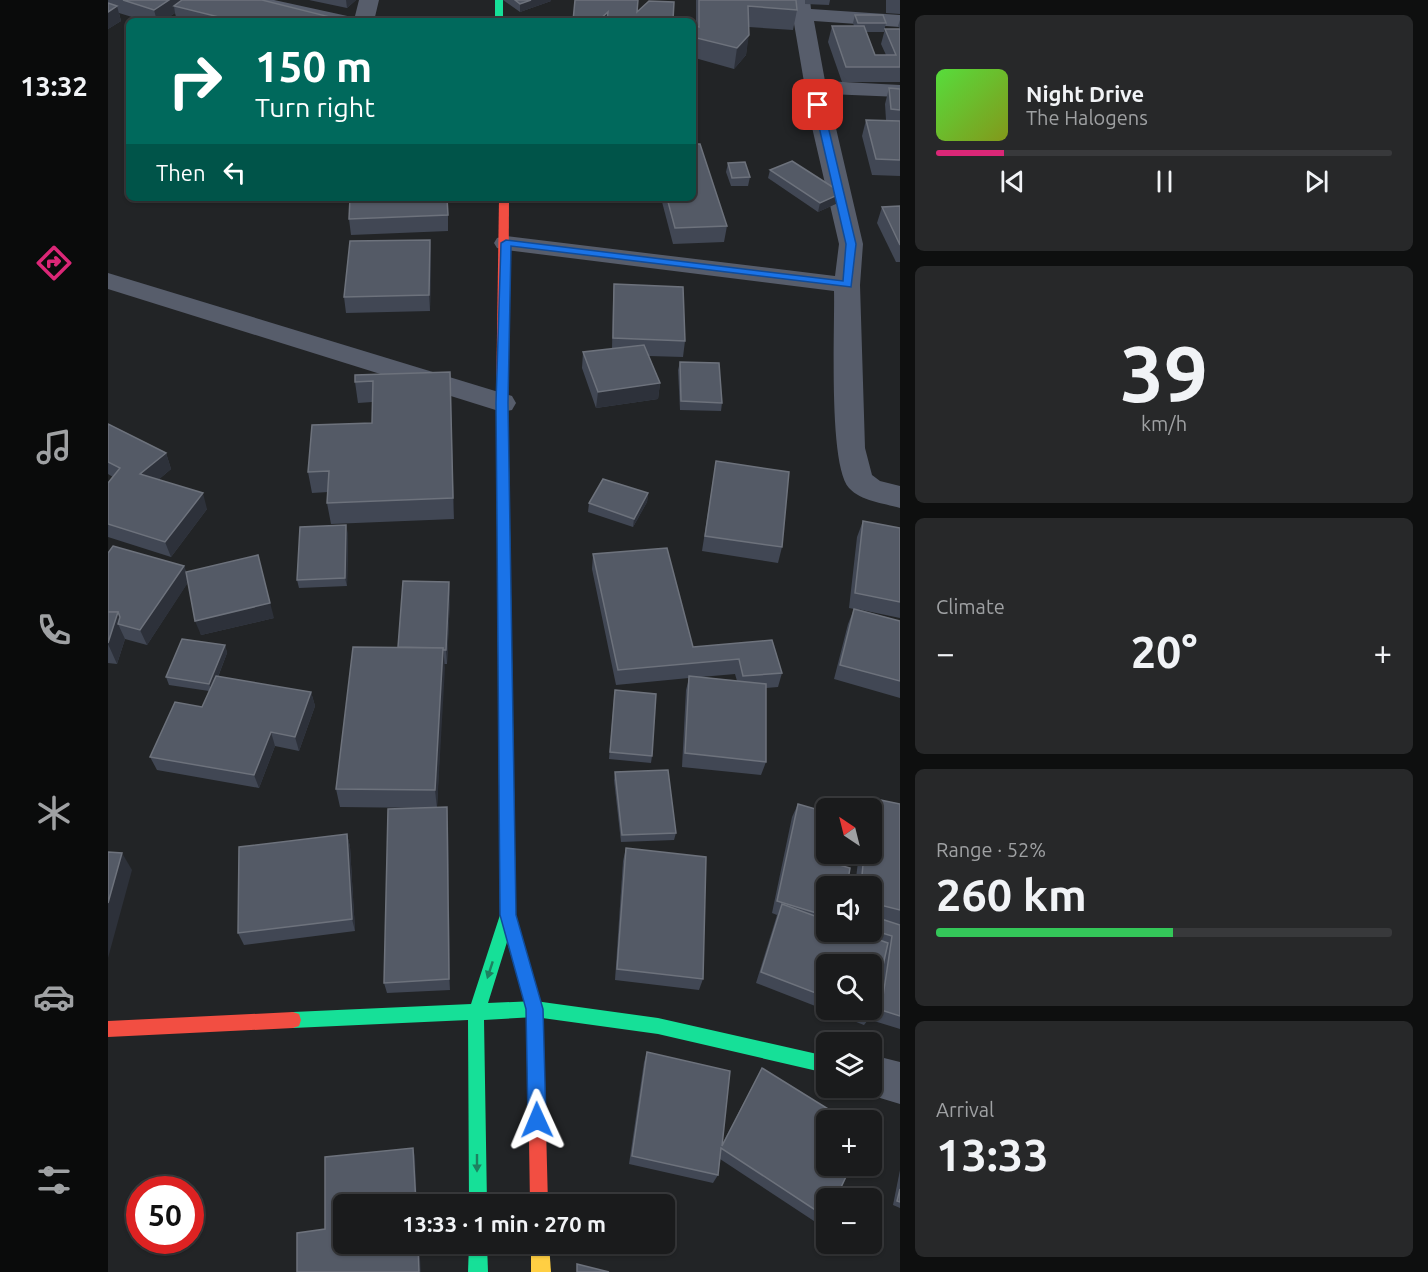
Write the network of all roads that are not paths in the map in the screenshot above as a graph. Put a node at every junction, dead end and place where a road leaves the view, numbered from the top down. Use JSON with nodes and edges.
{"nodes":[{"id":1,"x":247,"y":0,"type":"edge"},
{"id":2,"x":369,"y":0,"type":"edge"},
{"id":3,"x":499,"y":0,"type":"edge"},
{"id":4,"x":800,"y":7,"type":"edge"},
{"id":5,"x":331,"y":18,"type":"edge"},
{"id":6,"x":365,"y":18,"type":"edge"},
{"id":7,"x":499,"y":18,"type":"edge"},
{"id":8,"x":900,"y":21,"type":"edge"},
{"id":9,"x":815,"y":87,"type":"junction"},
{"id":10,"x":900,"y":91,"type":"edge"},
{"id":11,"x":504,"y":201,"type":"edge"},
{"id":12,"x":506,"y":243,"type":"junction"},
{"id":13,"x":108,"y":281,"type":"edge"},
{"id":14,"x":848,"y":285,"type":"junction"},
{"id":15,"x":502,"y":403,"type":"junction"},
{"id":16,"x":900,"y":497,"type":"edge"},
{"id":17,"x":508,"y":915,"type":"junction"},
{"id":18,"x":535,"y":1009,"type":"junction"},
{"id":19,"x":476,"y":1014,"type":"junction"},
{"id":20,"x":108,"y":1029,"type":"edge"},
{"id":21,"x":816,"y":1063,"type":"edge"},
{"id":22,"x":882,"y":1078,"type":"edge"},
{"id":23,"x":900,"y":1083,"type":"edge"},
{"id":24,"x":478,"y":1194,"type":"edge"},
{"id":25,"x":539,"y":1194,"type":"edge"},
{"id":26,"x":478,"y":1254,"type":"edge"},
{"id":27,"x":540,"y":1254,"type":"edge"},
{"id":28,"x":478,"y":1272,"type":"edge"},
{"id":29,"x":541,"y":1272,"type":"edge"}],
"edges":[{"from":1,"to":5,"type":"street"},
{"from":2,"to":6,"type":"street"},
{"from":3,"to":7,"type":"main road"},
{"from":4,"to":8,"type":"street"},
{"from":4,"to":9,"type":"street"},
{"from":9,"to":10,"type":"street"},
{"from":9,"to":14,"type":"street"},
{"from":11,"to":12,"type":"main road"},
{"from":12,"to":14,"type":"street"},
{"from":12,"to":15,"type":"main road"},
{"from":13,"to":15,"type":"street"},
{"from":14,"to":16,"type":"street"},
{"from":15,"to":17,"type":"main road"},
{"from":17,"to":18,"type":"main road"},
{"from":17,"to":19,"type":"main road","one_way":true},
{"from":18,"to":19,"type":"main road"},
{"from":18,"to":21,"type":"main road"},
{"from":18,"to":25,"type":"main road"},
{"from":19,"to":20,"type":"main road"},
{"from":19,"to":24,"type":"main road","one_way":true},
{"from":22,"to":23,"type":"street"},
{"from":26,"to":28,"type":"main road"},
{"from":27,"to":29,"type":"main road"}]}
